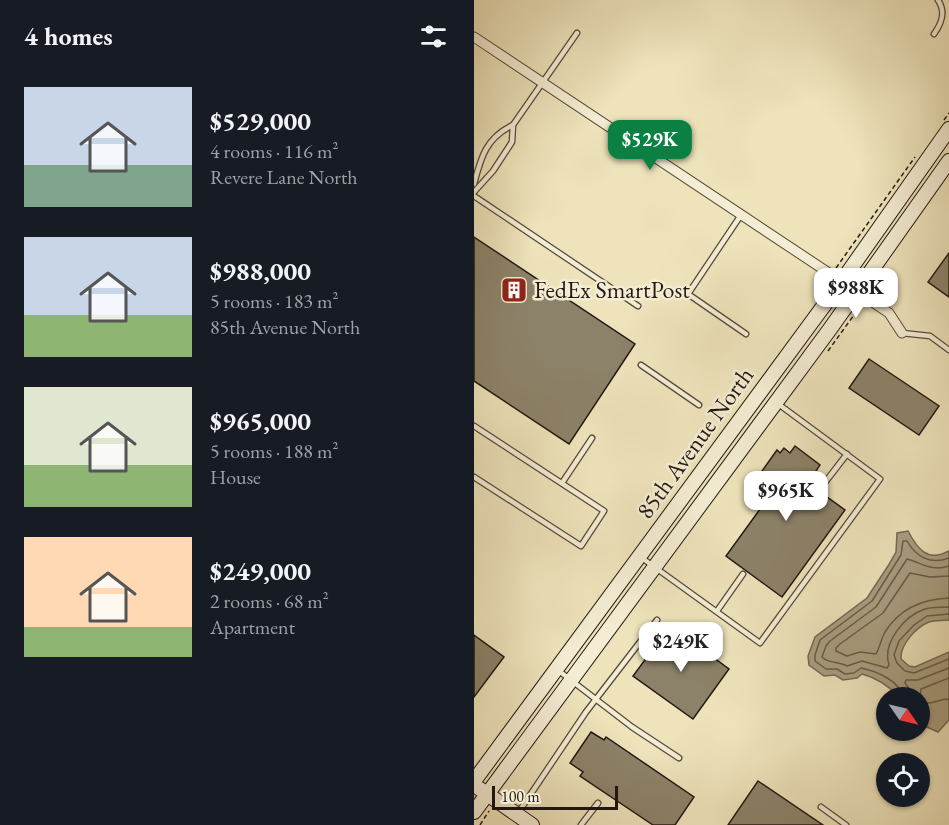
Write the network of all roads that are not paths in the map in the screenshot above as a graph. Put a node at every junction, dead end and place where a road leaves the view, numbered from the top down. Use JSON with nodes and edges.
{"nodes":[{"id":1,"x":938,"y":0,"type":"edge"},
{"id":2,"x":577,"y":33,"type":"dead end"},
{"id":3,"x":934,"y":34,"type":"dead end"},
{"id":4,"x":474,"y":37,"type":"edge"},
{"id":5,"x":542,"y":82,"type":"junction"},
{"id":6,"x":513,"y":125,"type":"junction"},
{"id":7,"x":949,"y":129,"type":"edge"},
{"id":8,"x":949,"y":161,"type":"edge"},
{"id":9,"x":474,"y":184,"type":"edge"},
{"id":10,"x":474,"y":194,"type":"edge"},
{"id":11,"x":741,"y":215,"type":"junction"},
{"id":12,"x":842,"y":281,"type":"junction"},
{"id":13,"x":857,"y":291,"type":"junction"},
{"id":14,"x":638,"y":306,"type":"dead end"},
{"id":15,"x":902,"y":333,"type":"joint"},
{"id":16,"x":746,"y":334,"type":"dead end"},
{"id":17,"x":949,"y":350,"type":"edge"},
{"id":18,"x":641,"y":365,"type":"dead end"},
{"id":19,"x":776,"y":402,"type":"junction"},
{"id":20,"x":699,"y":405,"type":"dead end"},
{"id":21,"x":474,"y":426,"type":"edge"},
{"id":22,"x":592,"y":438,"type":"dead end"},
{"id":23,"x":847,"y":453,"type":"junction"},
{"id":24,"x":474,"y":477,"type":"edge"},
{"id":25,"x":562,"y":483,"type":"junction"},
{"id":26,"x":823,"y":485,"type":"dead end"},
{"id":27,"x":640,"y":556,"type":"junction"},
{"id":28,"x":654,"y":567,"type":"junction"},
{"id":29,"x":742,"y":574,"type":"dead end"},
{"id":30,"x":717,"y":611,"type":"junction"},
{"id":31,"x":657,"y":620,"type":"dead end"},
{"id":32,"x":556,"y":670,"type":"junction"},
{"id":33,"x":571,"y":680,"type":"junction"},
{"id":34,"x":596,"y":700,"type":"junction"},
{"id":35,"x":679,"y":758,"type":"dead end"},
{"id":36,"x":474,"y":783,"type":"edge"},
{"id":37,"x":487,"y":794,"type":"junction"},
{"id":38,"x":598,"y":802,"type":"dead end"},
{"id":39,"x":820,"y":807,"type":"dead end"},
{"id":40,"x":474,"y":812,"type":"edge"},
{"id":41,"x":517,"y":814,"type":"junction"},
{"id":42,"x":532,"y":825,"type":"edge"},
{"id":43,"x":581,"y":825,"type":"edge"},
{"id":44,"x":846,"y":825,"type":"edge"}],
"edges":[{"from":1,"to":3,"type":"lane"},
{"from":2,"to":5,"type":"lane"},
{"from":4,"to":5,"type":"street"},
{"from":5,"to":6,"type":"lane"},
{"from":5,"to":11,"type":"street"},
{"from":6,"to":9,"type":"lane"},
{"from":6,"to":10,"type":"lane"},
{"from":7,"to":12,"type":"main road","name":"85th Avenue North"},
{"from":8,"to":13,"type":"main road","name":"85th Avenue North"},
{"from":10,"to":14,"type":"lane"},
{"from":11,"to":12,"type":"street"},
{"from":11,"to":16,"type":"lane"},
{"from":12,"to":13,"type":"street"},
{"from":12,"to":27,"type":"main road","name":"85th Avenue North"},
{"from":13,"to":15,"type":"street"},
{"from":13,"to":19,"type":"main road","name":"85th Avenue North"},
{"from":15,"to":17,"type":"lane"},
{"from":18,"to":20,"type":"lane"},
{"from":19,"to":23,"type":"lane"},
{"from":19,"to":28,"type":"main road","name":"85th Avenue North"},
{"from":21,"to":25,"type":"lane"},
{"from":22,"to":25,"type":"lane"},
{"from":23,"to":26,"type":"lane"},
{"from":23,"to":30,"type":"lane"},
{"from":24,"to":25,"type":"lane"},
{"from":27,"to":28,"type":"lane"},
{"from":27,"to":32,"type":"main road","name":"85th Avenue North"},
{"from":28,"to":30,"type":"lane"},
{"from":28,"to":33,"type":"main road","name":"85th Avenue North"},
{"from":29,"to":30,"type":"lane"},
{"from":31,"to":34,"type":"lane"},
{"from":32,"to":33,"type":"lane"},
{"from":32,"to":36,"type":"main road","name":"85th Avenue North"},
{"from":33,"to":34,"type":"lane"},
{"from":33,"to":37,"type":"main road","name":"85th Avenue North"},
{"from":34,"to":35,"type":"lane"},
{"from":34,"to":41,"type":"lane"},
{"from":36,"to":37,"type":"main road"},
{"from":37,"to":40,"type":"main road","name":"85th Avenue North"},
{"from":37,"to":41,"type":"main road"},
{"from":38,"to":43,"type":"lane"},
{"from":39,"to":44,"type":"lane"},
{"from":41,"to":42,"type":"main road"}]}
